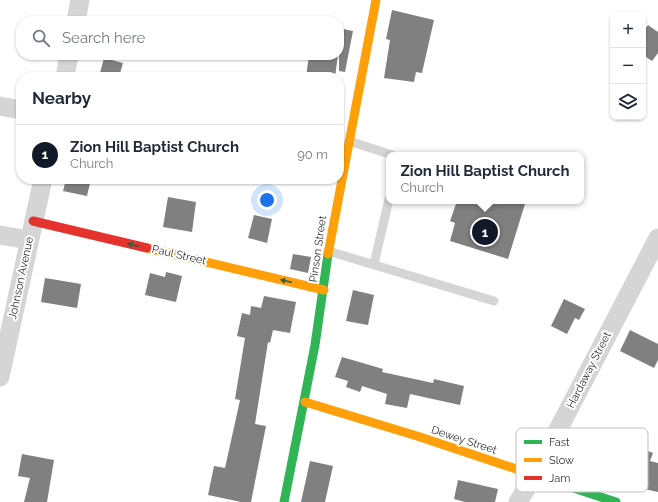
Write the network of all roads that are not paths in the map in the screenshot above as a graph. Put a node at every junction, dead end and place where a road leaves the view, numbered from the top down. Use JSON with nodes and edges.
{"nodes":[{"id":1,"x":80,"y":0,"type":"edge"},
{"id":2,"x":376,"y":0,"type":"edge"},
{"id":3,"x":77,"y":16,"type":"edge"},
{"id":4,"x":68,"y":60,"type":"edge"},
{"id":5,"x":66,"y":72,"type":"edge"},
{"id":6,"x":0,"y":106,"type":"edge"},
{"id":7,"x":16,"y":109,"type":"edge"},
{"id":8,"x":349,"y":141,"type":"junction"},
{"id":9,"x":386,"y":153,"type":"edge"},
{"id":10,"x":344,"y":167,"type":"edge"},
{"id":11,"x":42,"y":184,"type":"edge"},
{"id":12,"x":341,"y":184,"type":"edge"},
{"id":13,"x":388,"y":204,"type":"edge"},
{"id":14,"x":33,"y":221,"type":"junction"},
{"id":15,"x":0,"y":235,"type":"edge"},
{"id":16,"x":658,"y":238,"type":"edge"},
{"id":17,"x":29,"y":240,"type":"junction"},
{"id":18,"x":328,"y":251,"type":"junction"},
{"id":19,"x":374,"y":264,"type":"junction"},
{"id":20,"x":324,"y":290,"type":"junction"},
{"id":21,"x":494,"y":301,"type":"dead end"},
{"id":22,"x":0,"y":377,"type":"edge"},
{"id":23,"x":305,"y":402,"type":"junction"},
{"id":24,"x":559,"y":428,"type":"edge"},
{"id":25,"x":516,"y":470,"type":"edge"},
{"id":26,"x":524,"y":492,"type":"edge"},
{"id":27,"x":584,"y":492,"type":"edge"},
{"id":28,"x":284,"y":502,"type":"edge"},
{"id":29,"x":518,"y":502,"type":"edge"},
{"id":30,"x":616,"y":502,"type":"edge"}],
"edges":[{"from":1,"to":3,"type":"street"},
{"from":2,"to":8,"type":"street","name":"Pinson Street"},
{"from":4,"to":5,"type":"street"},
{"from":6,"to":7,"type":"street"},
{"from":8,"to":9,"type":"lane"},
{"from":8,"to":10,"type":"street","name":"Pinson Street"},
{"from":11,"to":14,"type":"street","name":"Johnson Avenue"},
{"from":12,"to":18,"type":"street","name":"Pinson Street"},
{"from":13,"to":19,"type":"lane"},
{"from":14,"to":17,"type":"street","name":"Johnson Avenue"},
{"from":20,"to":14,"type":"street","name":"Paul Street","one_way":true},
{"from":15,"to":17,"type":"street"},
{"from":16,"to":24,"type":"street","name":"Hardaway Street"},
{"from":17,"to":22,"type":"street","name":"Johnson Avenue"},
{"from":18,"to":19,"type":"lane"},
{"from":18,"to":20,"type":"street","name":"Pinson Street"},
{"from":19,"to":21,"type":"lane"},
{"from":20,"to":23,"type":"street","name":"Pinson Street"},
{"from":23,"to":25,"type":"street","name":"Dewey Street"},
{"from":23,"to":28,"type":"street","name":"Pinson Street"},
{"from":26,"to":29,"type":"street","name":"Hardaway Street"},
{"from":27,"to":30,"type":"street","name":"Dewey Street"}]}
